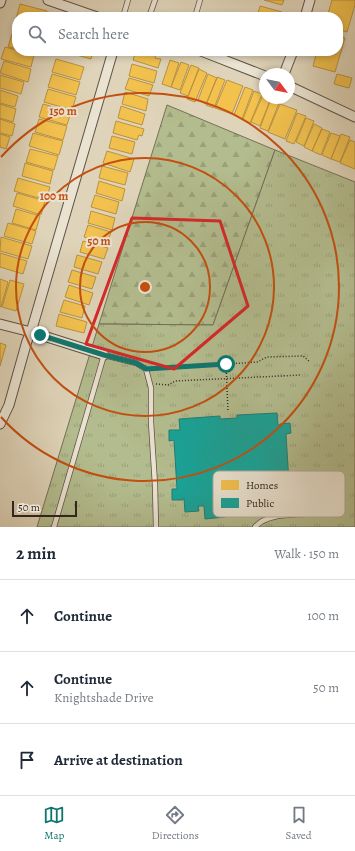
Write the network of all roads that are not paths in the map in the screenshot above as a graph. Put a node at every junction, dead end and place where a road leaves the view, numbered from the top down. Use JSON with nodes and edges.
{"nodes":[{"id":1,"x":1,"y":0,"type":"edge"},
{"id":2,"x":48,"y":0,"type":"edge"},
{"id":3,"x":128,"y":0,"type":"edge"},
{"id":4,"x":155,"y":0,"type":"edge"},
{"id":5,"x":200,"y":0,"type":"edge"},
{"id":6,"x":310,"y":0,"type":"edge"},
{"id":7,"x":0,"y":3,"type":"edge"},
{"id":8,"x":86,"y":12,"type":"edge"},
{"id":9,"x":124,"y":12,"type":"edge"},
{"id":10,"x":151,"y":12,"type":"edge"},
{"id":11,"x":196,"y":12,"type":"edge"},
{"id":12,"x":306,"y":12,"type":"edge"},
{"id":13,"x":112,"y":56,"type":"edge"},
{"id":14,"x":214,"y":56,"type":"edge"},
{"id":15,"x":292,"y":56,"type":"edge"},
{"id":16,"x":287,"y":68,"type":"edge"},
{"id":17,"x":259,"y":74,"type":"edge"},
{"id":18,"x":295,"y":89,"type":"edge"},
{"id":19,"x":355,"y":117,"type":"edge"},
{"id":20,"x":0,"y":324,"type":"edge"},
{"id":21,"x":31,"y":332,"type":"junction"},
{"id":22,"x":104,"y":355,"type":"junction"},
{"id":23,"x":0,"y":424,"type":"edge"},
{"id":24,"x":272,"y":517,"type":"edge"},
{"id":25,"x":54,"y":527,"type":"edge"},
{"id":26,"x":156,"y":527,"type":"edge"},
{"id":27,"x":255,"y":527,"type":"edge"}],
"edges":[{"from":1,"to":7,"type":"street"},
{"from":2,"to":8,"type":"street"},
{"from":3,"to":9,"type":"lane"},
{"from":4,"to":10,"type":"lane"},
{"from":5,"to":11,"type":"lane"},
{"from":6,"to":12,"type":"street"},
{"from":13,"to":21,"type":"street"},
{"from":14,"to":17,"type":"street"},
{"from":15,"to":16,"type":"street"},
{"from":18,"to":19,"type":"street"},
{"from":20,"to":21,"type":"street"},
{"from":21,"to":22,"type":"street"},
{"from":21,"to":23,"type":"street"},
{"from":22,"to":25,"type":"lane"},
{"from":22,"to":26,"type":"lane"},
{"from":24,"to":27,"type":"lane"}]}
